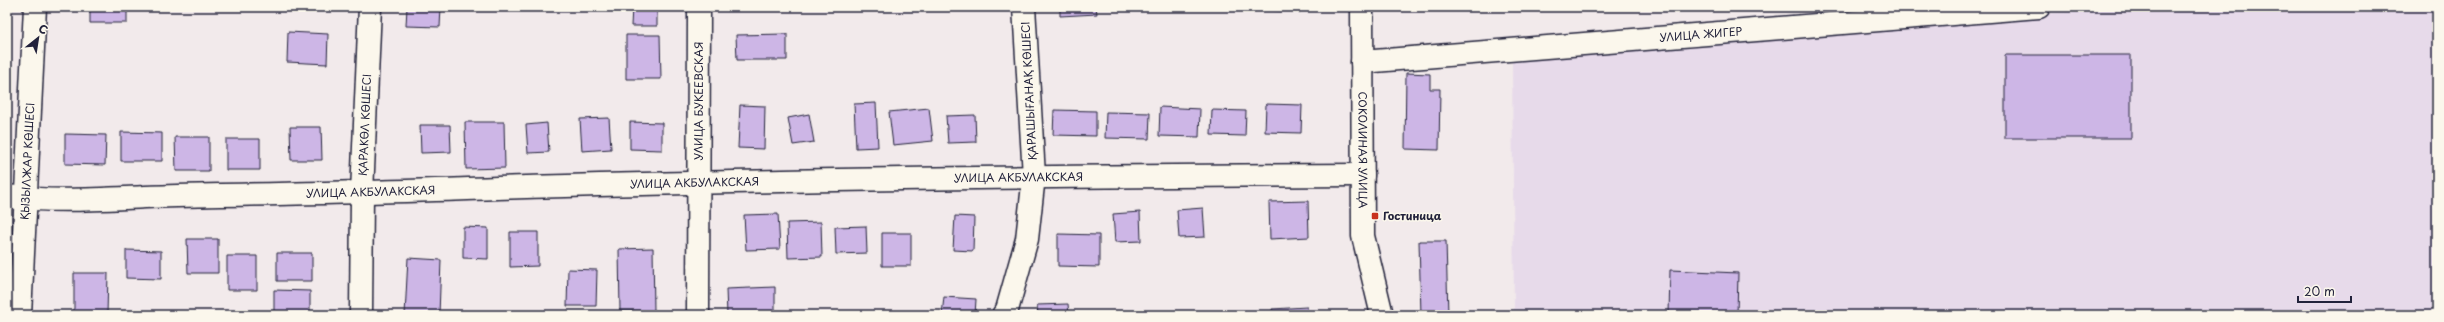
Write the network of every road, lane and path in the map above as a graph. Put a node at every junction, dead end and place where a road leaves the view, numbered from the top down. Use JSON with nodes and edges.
{"nodes":[{"id":1,"x":35,"y":7,"type":"edge"},
{"id":2,"x":370,"y":7,"type":"edge"},
{"id":3,"x":699,"y":7,"type":"edge"},
{"id":4,"x":1024,"y":7,"type":"edge"},
{"id":5,"x":1362,"y":7,"type":"edge"},
{"id":6,"x":2039,"y":7,"type":"edge"},
{"id":7,"x":1362,"y":62,"type":"junction"},
{"id":8,"x":1363,"y":175,"type":"junction"},
{"id":9,"x":1034,"y":176,"type":"junction"},
{"id":10,"x":698,"y":182,"type":"junction"},
{"id":11,"x":362,"y":193,"type":"junction"},
{"id":12,"x":17,"y":198,"type":"edge"},
{"id":13,"x":20,"y":315,"type":"edge"},
{"id":14,"x":361,"y":315,"type":"edge"},
{"id":15,"x":698,"y":315,"type":"edge"},
{"id":16,"x":1003,"y":315,"type":"edge"},
{"id":17,"x":1382,"y":315,"type":"edge"}],
"edges":[{"from":1,"to":12,"type":"street","name":"ҚЫЗЫЛЖАР КӨШЕСІ"},
{"from":2,"to":11,"type":"street","name":"ҚАРАКӨЛ КӨШЕСІ"},
{"from":3,"to":10,"type":"street","name":"УЛИЦА БУКЕЕВСКАЯ"},
{"from":4,"to":9,"type":"street","name":"ҚАРАШЫҒАНАҚ КӨШЕСІ"},
{"from":5,"to":7,"type":"street","name":"СОКОЛИНАЯ УЛИЦА"},
{"from":6,"to":7,"type":"street","name":"УЛИЦА ЖИГЕР"},
{"from":7,"to":8,"type":"street","name":"СОКОЛИНАЯ УЛИЦА"},
{"from":8,"to":9,"type":"street","name":"УЛИЦА АКБУЛАКСКАЯ"},
{"from":8,"to":17,"type":"street","name":"СОКОЛИНАЯ УЛИЦА"},
{"from":9,"to":10,"type":"street","name":"УЛИЦА АКБУЛАКСКАЯ"},
{"from":9,"to":16,"type":"street","name":"ҚАРАШЫҒАНАҚ КӨШЕСІ"},
{"from":10,"to":11,"type":"street","name":"УЛИЦА АКБУЛАКСКАЯ"},
{"from":10,"to":15,"type":"street","name":"УЛИЦА БУКЕЕВСКАЯ"},
{"from":11,"to":12,"type":"street","name":"УЛИЦА АКБУЛАКСКАЯ"},
{"from":11,"to":14,"type":"street","name":"ҚАРАКӨЛ КӨШЕСІ"},
{"from":12,"to":13,"type":"street","name":"ҚЫЗЫЛЖАР КӨШЕСІ"}]}
